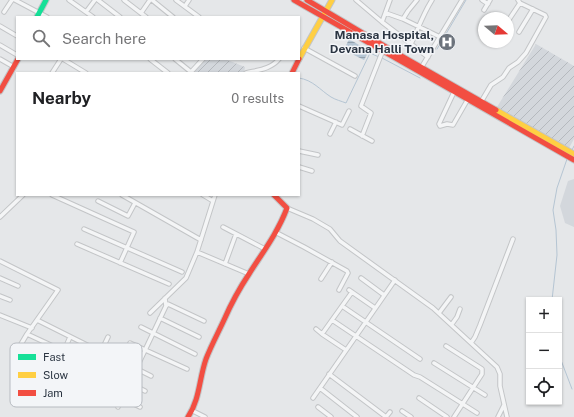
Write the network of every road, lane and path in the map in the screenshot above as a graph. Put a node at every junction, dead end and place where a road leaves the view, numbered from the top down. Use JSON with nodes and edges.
{"nodes":[{"id":1,"x":12,"y":0,"type":"edge"},
{"id":2,"x":15,"y":0,"type":"edge"},
{"id":3,"x":46,"y":0,"type":"edge"},
{"id":4,"x":69,"y":0,"type":"edge"},
{"id":5,"x":96,"y":0,"type":"edge"},
{"id":6,"x":124,"y":0,"type":"edge"},
{"id":7,"x":151,"y":0,"type":"edge"},
{"id":8,"x":176,"y":0,"type":"edge"},
{"id":9,"x":189,"y":0,"type":"edge"},
{"id":10,"x":294,"y":0,"type":"edge"},
{"id":11,"x":307,"y":0,"type":"edge"},
{"id":12,"x":332,"y":0,"type":"edge"},
{"id":13,"x":356,"y":0,"type":"edge"},
{"id":14,"x":390,"y":0,"type":"edge"},
{"id":15,"x":417,"y":0,"type":"edge"},
{"id":16,"x":432,"y":0,"type":"edge"},
{"id":17,"x":462,"y":0,"type":"edge"},
{"id":18,"x":482,"y":0,"type":"edge"},
{"id":19,"x":490,"y":0,"type":"edge"},
{"id":20,"x":519,"y":1,"type":"edge"},
{"id":21,"x":488,"y":4,"type":"junction"},
{"id":22,"x":185,"y":6,"type":"junction"},
{"id":23,"x":533,"y":9,"type":"junction"},
{"id":24,"x":484,"y":10,"type":"dead end"},
{"id":25,"x":4,"y":12,"type":"dead end"},
{"id":26,"x":86,"y":12,"type":"junction"},
{"id":27,"x":513,"y":12,"type":"edge"},
{"id":28,"x":141,"y":13,"type":"junction"},
{"id":29,"x":386,"y":13,"type":"junction"},
{"id":30,"x":38,"y":14,"type":"edge"},
{"id":31,"x":324,"y":14,"type":"junction"},
{"id":32,"x":92,"y":16,"type":"edge"},
{"id":33,"x":119,"y":16,"type":"edge"},
{"id":34,"x":145,"y":16,"type":"edge"},
{"id":35,"x":172,"y":16,"type":"edge"},
{"id":36,"x":198,"y":16,"type":"edge"},
{"id":37,"x":403,"y":19,"type":"junction"},
{"id":38,"x":382,"y":22,"type":"junction"},
{"id":39,"x":0,"y":26,"type":"edge"},
{"id":40,"x":419,"y":26,"type":"junction"},
{"id":41,"x":519,"y":32,"type":"dead end"},
{"id":42,"x":16,"y":35,"type":"edge"},
{"id":43,"x":440,"y":37,"type":"junction"},
{"id":44,"x":411,"y":44,"type":"junction"},
{"id":45,"x":0,"y":45,"type":"edge"},
{"id":46,"x":304,"y":48,"type":"junction"},
{"id":47,"x":383,"y":50,"type":"junction"},
{"id":48,"x":16,"y":54,"type":"edge"},
{"id":49,"x":300,"y":55,"type":"edge"},
{"id":50,"x":428,"y":57,"type":"junction"},
{"id":51,"x":0,"y":59,"type":"edge"},
{"id":52,"x":18,"y":60,"type":"edge"},
{"id":53,"x":61,"y":60,"type":"edge"},
{"id":54,"x":64,"y":60,"type":"edge"},
{"id":55,"x":151,"y":60,"type":"edge"},
{"id":56,"x":176,"y":60,"type":"edge"},
{"id":57,"x":201,"y":60,"type":"edge"},
{"id":58,"x":278,"y":60,"type":"edge"},
{"id":59,"x":298,"y":60,"type":"edge"},
{"id":60,"x":14,"y":67,"type":"junction"},
{"id":61,"x":265,"y":68,"type":"junction"},
{"id":62,"x":420,"y":69,"type":"junction"},
{"id":63,"x":53,"y":72,"type":"edge"},
{"id":64,"x":84,"y":72,"type":"edge"},
{"id":65,"x":167,"y":72,"type":"edge"},
{"id":66,"x":190,"y":72,"type":"edge"},
{"id":67,"x":250,"y":72,"type":"edge"},
{"id":68,"x":264,"y":72,"type":"edge"},
{"id":69,"x":292,"y":72,"type":"edge"},
{"id":70,"x":354,"y":76,"type":"dead end"},
{"id":71,"x":0,"y":78,"type":"edge"},
{"id":72,"x":6,"y":81,"type":"junction"},
{"id":73,"x":0,"y":91,"type":"edge"},
{"id":74,"x":454,"y":92,"type":"junction"},
{"id":75,"x":468,"y":99,"type":"junction"},
{"id":76,"x":481,"y":102,"type":"junction"},
{"id":77,"x":300,"y":106,"type":"edge"},
{"id":78,"x":349,"y":111,"type":"dead end"},
{"id":79,"x":336,"y":122,"type":"junction"},
{"id":80,"x":350,"y":129,"type":"dead end"},
{"id":81,"x":330,"y":134,"type":"dead end"},
{"id":82,"x":362,"y":136,"type":"junction"},
{"id":83,"x":372,"y":141,"type":"dead end"},
{"id":84,"x":300,"y":151,"type":"edge"},
{"id":85,"x":564,"y":151,"type":"junction"},
{"id":86,"x":318,"y":155,"type":"dead end"},
{"id":87,"x":573,"y":158,"type":"edge"},
{"id":88,"x":300,"y":167,"type":"edge"},
{"id":89,"x":312,"y":171,"type":"dead end"},
{"id":90,"x":22,"y":196,"type":"edge"},
{"id":91,"x":54,"y":196,"type":"edge"},
{"id":92,"x":124,"y":196,"type":"edge"},
{"id":93,"x":204,"y":196,"type":"edge"},
{"id":94,"x":215,"y":196,"type":"edge"},
{"id":95,"x":275,"y":196,"type":"edge"},
{"id":96,"x":98,"y":202,"type":"dead end"},
{"id":97,"x":213,"y":202,"type":"junction"},
{"id":98,"x":135,"y":203,"type":"junction"},
{"id":99,"x":287,"y":208,"type":"junction"},
{"id":100,"x":0,"y":217,"type":"edge"},
{"id":101,"x":223,"y":227,"type":"dead end"},
{"id":102,"x":84,"y":229,"type":"dead end"},
{"id":103,"x":277,"y":233,"type":"junction"},
{"id":104,"x":236,"y":234,"type":"junction"},
{"id":105,"x":513,"y":239,"type":"dead end"},
{"id":106,"x":200,"y":240,"type":"junction"},
{"id":107,"x":77,"y":244,"type":"dead end"},
{"id":108,"x":127,"y":248,"type":"junction"},
{"id":109,"x":265,"y":249,"type":"junction"},
{"id":110,"x":197,"y":252,"type":"junction"},
{"id":111,"x":0,"y":261,"type":"edge"},
{"id":112,"x":332,"y":262,"type":"junction"},
{"id":113,"x":120,"y":263,"type":"junction"},
{"id":114,"x":225,"y":264,"type":"junction"},
{"id":115,"x":182,"y":272,"type":"dead end"},
{"id":116,"x":249,"y":274,"type":"junction"},
{"id":117,"x":0,"y":278,"type":"edge"},
{"id":118,"x":361,"y":278,"type":"dead end"},
{"id":119,"x":321,"y":279,"type":"dead end"},
{"id":120,"x":395,"y":280,"type":"junction"},
{"id":121,"x":169,"y":284,"type":"dead end"},
{"id":122,"x":18,"y":286,"type":"dead end"},
{"id":123,"x":339,"y":290,"type":"dead end"},
{"id":124,"x":384,"y":295,"type":"junction"},
{"id":125,"x":0,"y":296,"type":"edge"},
{"id":126,"x":451,"y":296,"type":"dead end"},
{"id":127,"x":165,"y":298,"type":"junction"},
{"id":128,"x":10,"y":300,"type":"dead end"},
{"id":129,"x":166,"y":306,"type":"junction"},
{"id":130,"x":342,"y":306,"type":"junction"},
{"id":131,"x":376,"y":308,"type":"junction"},
{"id":132,"x":460,"y":309,"type":"dead end"},
{"id":133,"x":150,"y":313,"type":"dead end"},
{"id":134,"x":439,"y":313,"type":"junction"},
{"id":135,"x":0,"y":315,"type":"edge"},
{"id":136,"x":160,"y":318,"type":"junction"},
{"id":137,"x":37,"y":320,"type":"junction"},
{"id":138,"x":332,"y":320,"type":"junction"},
{"id":139,"x":204,"y":321,"type":"dead end"},
{"id":140,"x":366,"y":322,"type":"junction"},
{"id":141,"x":452,"y":324,"type":"junction"},
{"id":142,"x":141,"y":327,"type":"dead end"},
{"id":143,"x":32,"y":328,"type":"junction"},
{"id":144,"x":316,"y":330,"type":"dead end"},
{"id":145,"x":153,"y":333,"type":"junction"},
{"id":146,"x":27,"y":334,"type":"junction"},
{"id":147,"x":322,"y":334,"type":"junction"},
{"id":148,"x":70,"y":336,"type":"junction"},
{"id":149,"x":356,"y":336,"type":"junction"},
{"id":150,"x":108,"y":337,"type":"dead end"},
{"id":151,"x":199,"y":337,"type":"dead end"},
{"id":152,"x":471,"y":342,"type":"junction"},
{"id":153,"x":22,"y":343,"type":"edge"},
{"id":154,"x":45,"y":343,"type":"edge"},
{"id":155,"x":67,"y":343,"type":"edge"},
{"id":156,"x":84,"y":343,"type":"edge"},
{"id":157,"x":105,"y":343,"type":"edge"},
{"id":158,"x":446,"y":346,"type":"dead end"},
{"id":159,"x":142,"y":349,"type":"edge"},
{"id":160,"x":145,"y":350,"type":"junction"},
{"id":161,"x":346,"y":350,"type":"junction"},
{"id":162,"x":195,"y":354,"type":"dead end"},
{"id":163,"x":142,"y":356,"type":"edge"},
{"id":164,"x":420,"y":359,"type":"dead end"},
{"id":165,"x":434,"y":363,"type":"dead end"},
{"id":166,"x":187,"y":369,"type":"dead end"},
{"id":167,"x":142,"y":372,"type":"edge"},
{"id":168,"x":329,"y":374,"type":"junction"},
{"id":169,"x":151,"y":376,"type":"dead end"},
{"id":170,"x":473,"y":387,"type":"junction"},
{"id":171,"x":320,"y":388,"type":"junction"},
{"id":172,"x":142,"y":389,"type":"edge"},
{"id":173,"x":146,"y":391,"type":"dead end"},
{"id":174,"x":484,"y":395,"type":"dead end"},
{"id":175,"x":313,"y":398,"type":"dead end"},
{"id":176,"x":419,"y":398,"type":"dead end"},
{"id":177,"x":463,"y":404,"type":"junction"},
{"id":178,"x":504,"y":404,"type":"junction"},
{"id":179,"x":318,"y":407,"type":"dead end"},
{"id":180,"x":193,"y":411,"type":"junction"},
{"id":181,"x":402,"y":411,"type":"dead end"},
{"id":182,"x":390,"y":412,"type":"dead end"},
{"id":183,"x":477,"y":413,"type":"dead end"},
{"id":184,"x":188,"y":417,"type":"edge"},
{"id":185,"x":205,"y":417,"type":"edge"},
{"id":186,"x":331,"y":417,"type":"edge"},
{"id":187,"x":357,"y":417,"type":"edge"},
{"id":188,"x":386,"y":417,"type":"edge"},
{"id":189,"x":409,"y":417,"type":"edge"},
{"id":190,"x":447,"y":417,"type":"edge"},
{"id":191,"x":454,"y":417,"type":"edge"},
{"id":192,"x":498,"y":417,"type":"edge"},
{"id":193,"x":507,"y":417,"type":"edge"}],
"edges":[{"from":1,"to":25,"type":"street"},
{"from":2,"to":30,"type":"street"},
{"from":3,"to":30,"type":"main road"},
{"from":4,"to":26,"type":"street"},
{"from":5,"to":26,"type":"street"},
{"from":5,"to":33,"type":"street"},
{"from":6,"to":28,"type":"street"},
{"from":7,"to":28,"type":"street"},
{"from":7,"to":35,"type":"street"},
{"from":8,"to":22,"type":"street"},
{"from":9,"to":22,"type":"street"},
{"from":10,"to":31,"type":"main road"},
{"from":11,"to":31,"type":"main road"},
{"from":12,"to":31,"type":"main road"},
{"from":13,"to":38,"type":"street"},
{"from":14,"to":29,"type":"street"},
{"from":15,"to":37,"type":"street"},
{"from":16,"to":40,"type":"street"},
{"from":17,"to":43,"type":"street"},
{"from":18,"to":21,"type":"street"},
{"from":19,"to":21,"type":"street"},
{"from":20,"to":23,"type":"street"},
{"from":20,"to":27,"type":"street"},
{"from":21,"to":24,"type":"street"},
{"from":22,"to":36,"type":"street"},
{"from":23,"to":41,"type":"street"},
{"from":23,"to":76,"type":"street"},
{"from":26,"to":32,"type":"street"},
{"from":28,"to":34,"type":"street"},
{"from":29,"to":37,"type":"street"},
{"from":29,"to":38,"type":"street"},
{"from":31,"to":46,"type":"main road"},
{"from":31,"to":47,"type":"main road"},
{"from":31,"to":62,"type":"main road"},
{"from":37,"to":40,"type":"street"},
{"from":38,"to":44,"type":"street"},
{"from":39,"to":42,"type":"street"},
{"from":40,"to":43,"type":"street"},
{"from":40,"to":44,"type":"street"},
{"from":43,"to":50,"type":"street"},
{"from":44,"to":50,"type":"street"},
{"from":45,"to":48,"type":"street"},
{"from":46,"to":49,"type":"main road"},
{"from":46,"to":70,"type":"street"},
{"from":47,"to":62,"type":"main road"},
{"from":47,"to":82,"type":"street"},
{"from":50,"to":62,"type":"street"},
{"from":51,"to":60,"type":"street"},
{"from":52,"to":60,"type":"main road"},
{"from":53,"to":63,"type":"street"},
{"from":54,"to":64,"type":"street"},
{"from":55,"to":65,"type":"street"},
{"from":56,"to":66,"type":"street"},
{"from":57,"to":66,"type":"street"},
{"from":58,"to":61,"type":"street"},
{"from":59,"to":69,"type":"main road"},
{"from":60,"to":72,"type":"main road"},
{"from":61,"to":67,"type":"street"},
{"from":61,"to":68,"type":"street"},
{"from":62,"to":74,"type":"main road"},
{"from":62,"to":76,"type":"main road"},
{"from":71,"to":72,"type":"street"},
{"from":72,"to":73,"type":"main road"},
{"from":74,"to":75,"type":"main road"},
{"from":74,"to":75,"type":"street"},
{"from":75,"to":85,"type":"main road"},
{"from":76,"to":85,"type":"main road"},
{"from":77,"to":79,"type":"street"},
{"from":78,"to":79,"type":"street"},
{"from":79,"to":81,"type":"street"},
{"from":80,"to":82,"type":"street"},
{"from":82,"to":83,"type":"street"},
{"from":84,"to":86,"type":"street"},
{"from":85,"to":87,"type":"main road"},
{"from":88,"to":89,"type":"street"},
{"from":90,"to":100,"type":"street"},
{"from":91,"to":108,"type":"street"},
{"from":92,"to":98,"type":"street"},
{"from":93,"to":97,"type":"street"},
{"from":94,"to":97,"type":"street"},
{"from":95,"to":99,"type":"main road"},
{"from":96,"to":98,"type":"street"},
{"from":97,"to":106,"type":"street"},
{"from":98,"to":106,"type":"street"},
{"from":99,"to":103,"type":"main road"},
{"from":99,"to":120,"type":"street"},
{"from":101,"to":104,"type":"street"},
{"from":102,"to":108,"type":"street"},
{"from":103,"to":109,"type":"main road"},
{"from":103,"to":112,"type":"street"},
{"from":104,"to":109,"type":"street"},
{"from":104,"to":114,"type":"street"},
{"from":105,"to":152,"type":"street"},
{"from":106,"to":110,"type":"street"},
{"from":107,"to":113,"type":"street"},
{"from":108,"to":113,"type":"street"},
{"from":108,"to":115,"type":"street"},
{"from":109,"to":116,"type":"main road"},
{"from":110,"to":114,"type":"street"},
{"from":110,"to":127,"type":"street"},
{"from":111,"to":137,"type":"street"},
{"from":112,"to":119,"type":"street"},
{"from":112,"to":123,"type":"street"},
{"from":113,"to":121,"type":"street"},
{"from":114,"to":116,"type":"street"},
{"from":116,"to":180,"type":"main road"},
{"from":117,"to":122,"type":"street"},
{"from":118,"to":124,"type":"street"},
{"from":120,"to":124,"type":"street"},
{"from":120,"to":134,"type":"street"},
{"from":124,"to":131,"type":"street"},
{"from":125,"to":128,"type":"street"},
{"from":126,"to":134,"type":"street"},
{"from":127,"to":129,"type":"street"},
{"from":127,"to":133,"type":"street"},
{"from":129,"to":136,"type":"street"},
{"from":129,"to":139,"type":"street"},
{"from":130,"to":131,"type":"street"},
{"from":130,"to":138,"type":"street"},
{"from":130,"to":140,"type":"street"},
{"from":131,"to":140,"type":"street"},
{"from":132,"to":141,"type":"street"},
{"from":134,"to":141,"type":"street"},
{"from":135,"to":143,"type":"street"},
{"from":136,"to":145,"type":"street"},
{"from":136,"to":151,"type":"street"},
{"from":137,"to":143,"type":"street"},
{"from":137,"to":148,"type":"street"},
{"from":138,"to":147,"type":"street"},
{"from":138,"to":149,"type":"street"},
{"from":140,"to":149,"type":"street"},
{"from":140,"to":164,"type":"street"},
{"from":141,"to":152,"type":"street"},
{"from":142,"to":145,"type":"street"},
{"from":143,"to":146,"type":"street"},
{"from":144,"to":147,"type":"street"},
{"from":145,"to":160,"type":"street"},
{"from":145,"to":162,"type":"street"},
{"from":146,"to":153,"type":"street"},
{"from":146,"to":154,"type":"street"},
{"from":147,"to":161,"type":"street"},
{"from":148,"to":155,"type":"street"},
{"from":148,"to":156,"type":"street"},
{"from":149,"to":161,"type":"street"},
{"from":149,"to":177,"type":"street"},
{"from":150,"to":157,"type":"street"},
{"from":152,"to":178,"type":"street"},
{"from":158,"to":170,"type":"street"},
{"from":159,"to":160,"type":"street"},
{"from":160,"to":163,"type":"street"},
{"from":160,"to":166,"type":"street"},
{"from":161,"to":168,"type":"street"},
{"from":165,"to":170,"type":"street"},
{"from":167,"to":169,"type":"street"},
{"from":168,"to":171,"type":"street"},
{"from":168,"to":188,"type":"street"},
{"from":170,"to":174,"type":"street"},
{"from":170,"to":177,"type":"street"},
{"from":171,"to":175,"type":"street"},
{"from":171,"to":187,"type":"street"},
{"from":172,"to":173,"type":"street"},
{"from":176,"to":190,"type":"street"},
{"from":177,"to":183,"type":"street"},
{"from":177,"to":191,"type":"street"},
{"from":178,"to":192,"type":"street"},
{"from":178,"to":193,"type":"street"},
{"from":179,"to":186,"type":"street"},
{"from":180,"to":184,"type":"main road"},
{"from":180,"to":185,"type":"street"},
{"from":181,"to":189,"type":"street"},
{"from":182,"to":188,"type":"street"}]}
